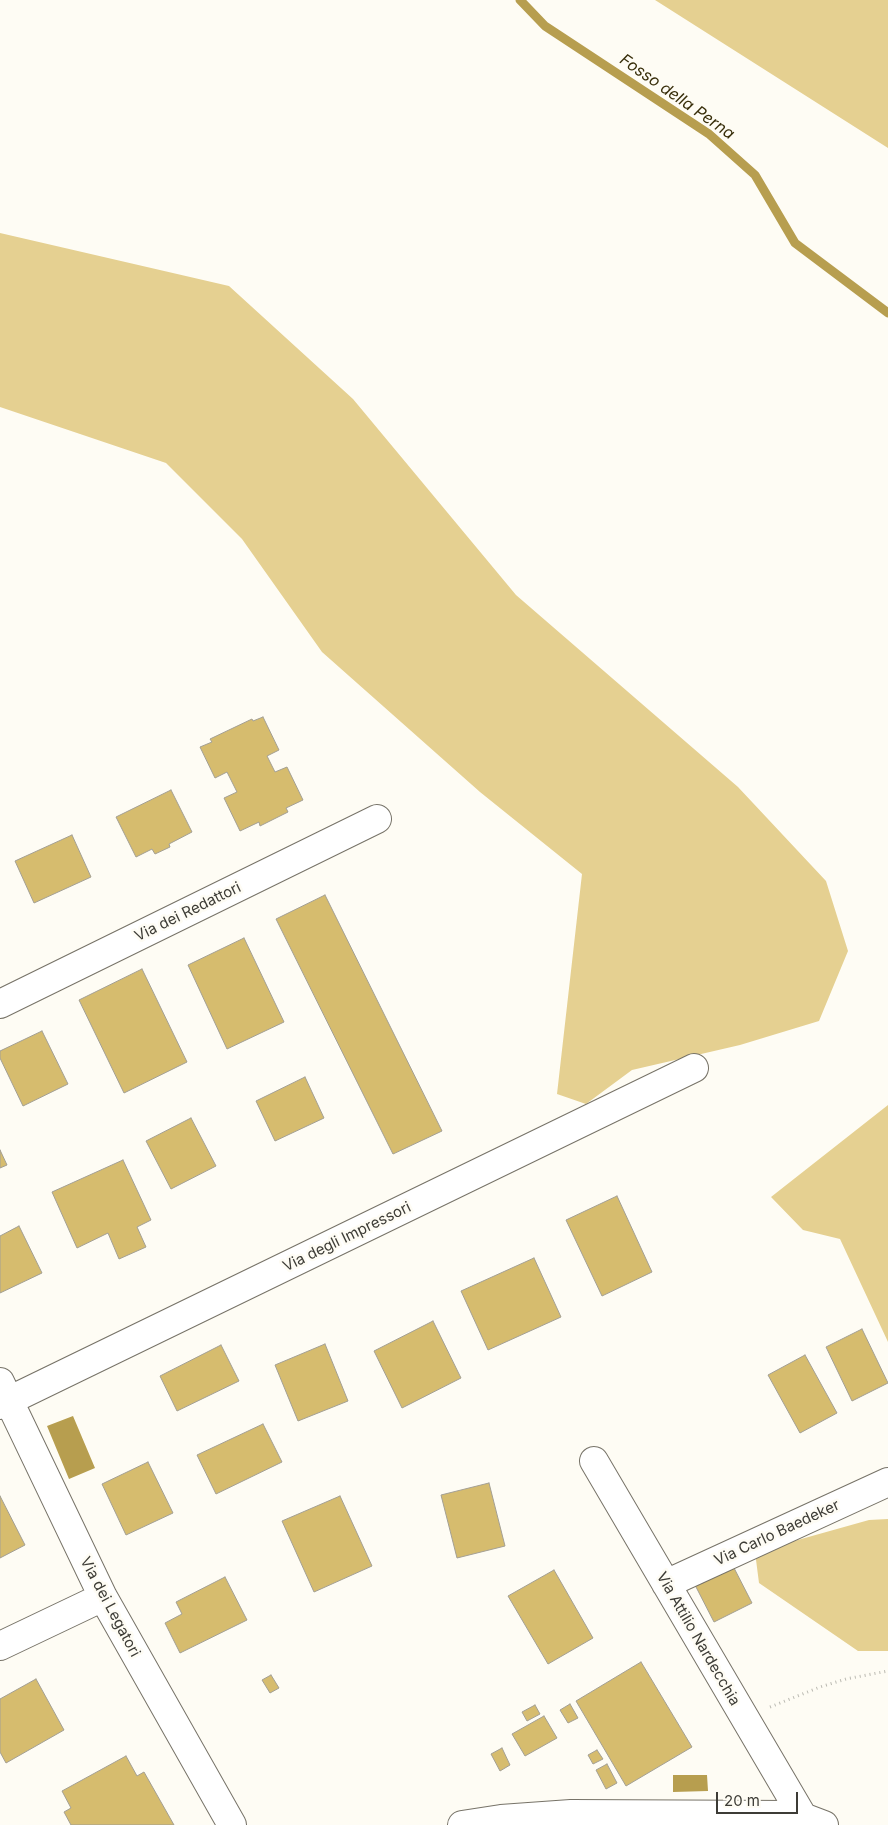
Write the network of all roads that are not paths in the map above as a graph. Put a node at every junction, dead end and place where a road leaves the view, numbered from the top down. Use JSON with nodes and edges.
{"nodes":[{"id":1,"x":377,"y":819,"type":"dead end"},
{"id":2,"x":0,"y":1004,"type":"edge"},
{"id":3,"x":694,"y":1068,"type":"dead end"},
{"id":4,"x":3,"y":1396,"type":"edge"},
{"id":5,"x":594,"y":1462,"type":"dead end"},
{"id":6,"x":888,"y":1482,"type":"edge"},
{"id":7,"x":666,"y":1584,"type":"junction"},
{"id":8,"x":103,"y":1597,"type":"junction"},
{"id":9,"x":0,"y":1646,"type":"edge"},
{"id":10,"x":814,"y":1821,"type":"edge"},
{"id":11,"x":232,"y":1825,"type":"edge"},
{"id":12,"x":462,"y":1825,"type":"edge"}],
"edges":[{"from":1,"to":2,"type":"street","name":"Via dei Redattori"},
{"from":3,"to":4,"type":"street","name":"Via degli Impressori"},
{"from":4,"to":8,"type":"street","name":"Via dei Legatori"},
{"from":5,"to":7,"type":"street","name":"Via Attilio Nardecchia"},
{"from":6,"to":7,"type":"street","name":"Via Carlo Baedeker"},
{"from":7,"to":10,"type":"street","name":"Via Attilio Nardecchia"},
{"from":8,"to":9,"type":"street"},
{"from":8,"to":11,"type":"street","name":"Via dei Legatori"},
{"from":10,"to":12,"type":"street"}]}
